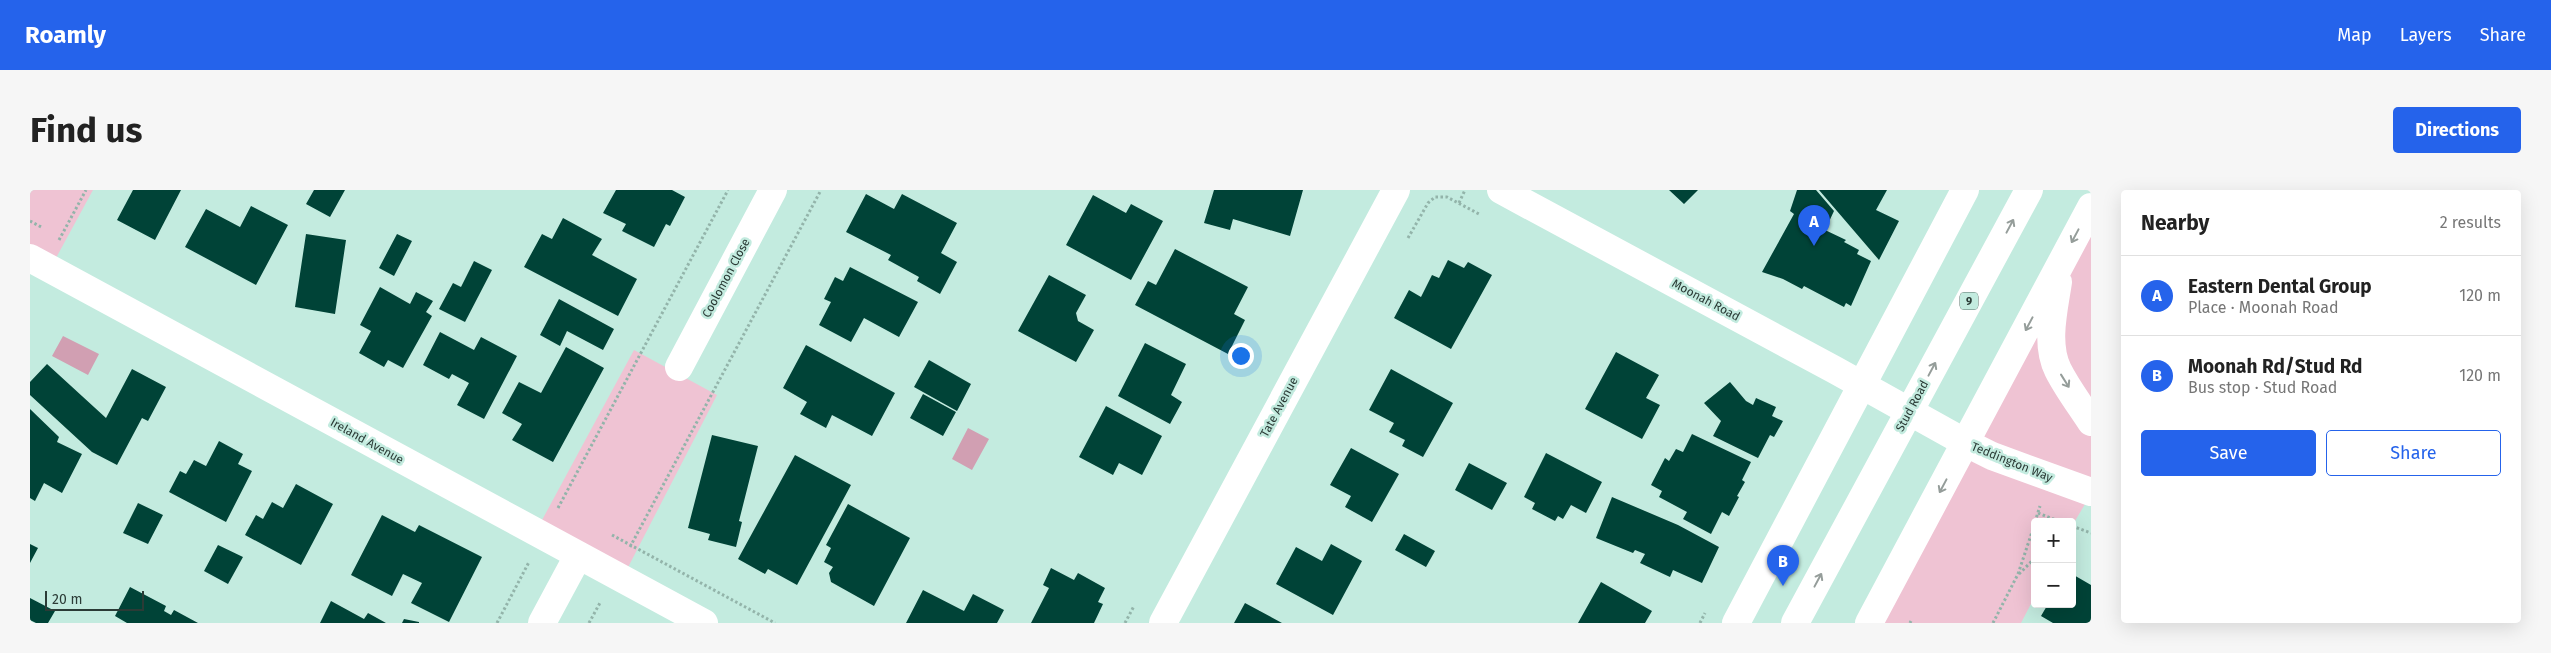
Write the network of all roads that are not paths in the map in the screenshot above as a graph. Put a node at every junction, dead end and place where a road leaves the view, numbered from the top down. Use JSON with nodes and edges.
{"nodes":[{"id":1,"x":773,"y":190,"type":"edge"},
{"id":2,"x":1396,"y":190,"type":"edge"},
{"id":3,"x":1501,"y":190,"type":"edge"},
{"id":4,"x":1965,"y":190,"type":"edge"},
{"id":5,"x":2029,"y":190,"type":"edge"},
{"id":6,"x":2091,"y":207,"type":"edge"},
{"id":7,"x":30,"y":258,"type":"edge"},
{"id":8,"x":2060,"y":266,"type":"junction"},
{"id":9,"x":679,"y":367,"type":"dead end"},
{"id":10,"x":1861,"y":384,"type":"junction"},
{"id":11,"x":1909,"y":412,"type":"junction"},
{"id":12,"x":2091,"y":422,"type":"edge"},
{"id":13,"x":1966,"y":443,"type":"junction"},
{"id":14,"x":2091,"y":492,"type":"edge"},
{"id":15,"x":578,"y":556,"type":"junction"},
{"id":16,"x":542,"y":623,"type":"edge"},
{"id":17,"x":704,"y":623,"type":"edge"},
{"id":18,"x":1162,"y":623,"type":"edge"},
{"id":19,"x":1736,"y":623,"type":"edge"},
{"id":20,"x":1795,"y":623,"type":"edge"},
{"id":21,"x":1869,"y":623,"type":"edge"}],
"edges":[{"from":1,"to":9,"type":"street","name":"Coolomon Close"},
{"from":2,"to":18,"type":"street","name":"Tate Avenue"},
{"from":3,"to":10,"type":"street","name":"Moonah Road"},
{"from":4,"to":10,"type":"street"},
{"from":11,"to":5,"type":"street","name":"Stud Road","number":"9","one_way":true},
{"from":6,"to":8,"type":"street","one_way":true},
{"from":7,"to":15,"type":"street","name":"Ireland Avenue"},
{"from":8,"to":12,"type":"street","one_way":true},
{"from":8,"to":13,"type":"street","one_way":true},
{"from":10,"to":11,"type":"street","name":"Moonah Road"},
{"from":10,"to":19,"type":"street"},
{"from":11,"to":13,"type":"street","name":"Teddington Way"},
{"from":20,"to":11,"type":"street","name":"Stud Road","number":"9","one_way":true},
{"from":13,"to":14,"type":"street","name":"Teddington Way"},
{"from":13,"to":21,"type":"street","one_way":true},
{"from":15,"to":16,"type":"street"},
{"from":15,"to":17,"type":"street","name":"Ireland Avenue"}]}
